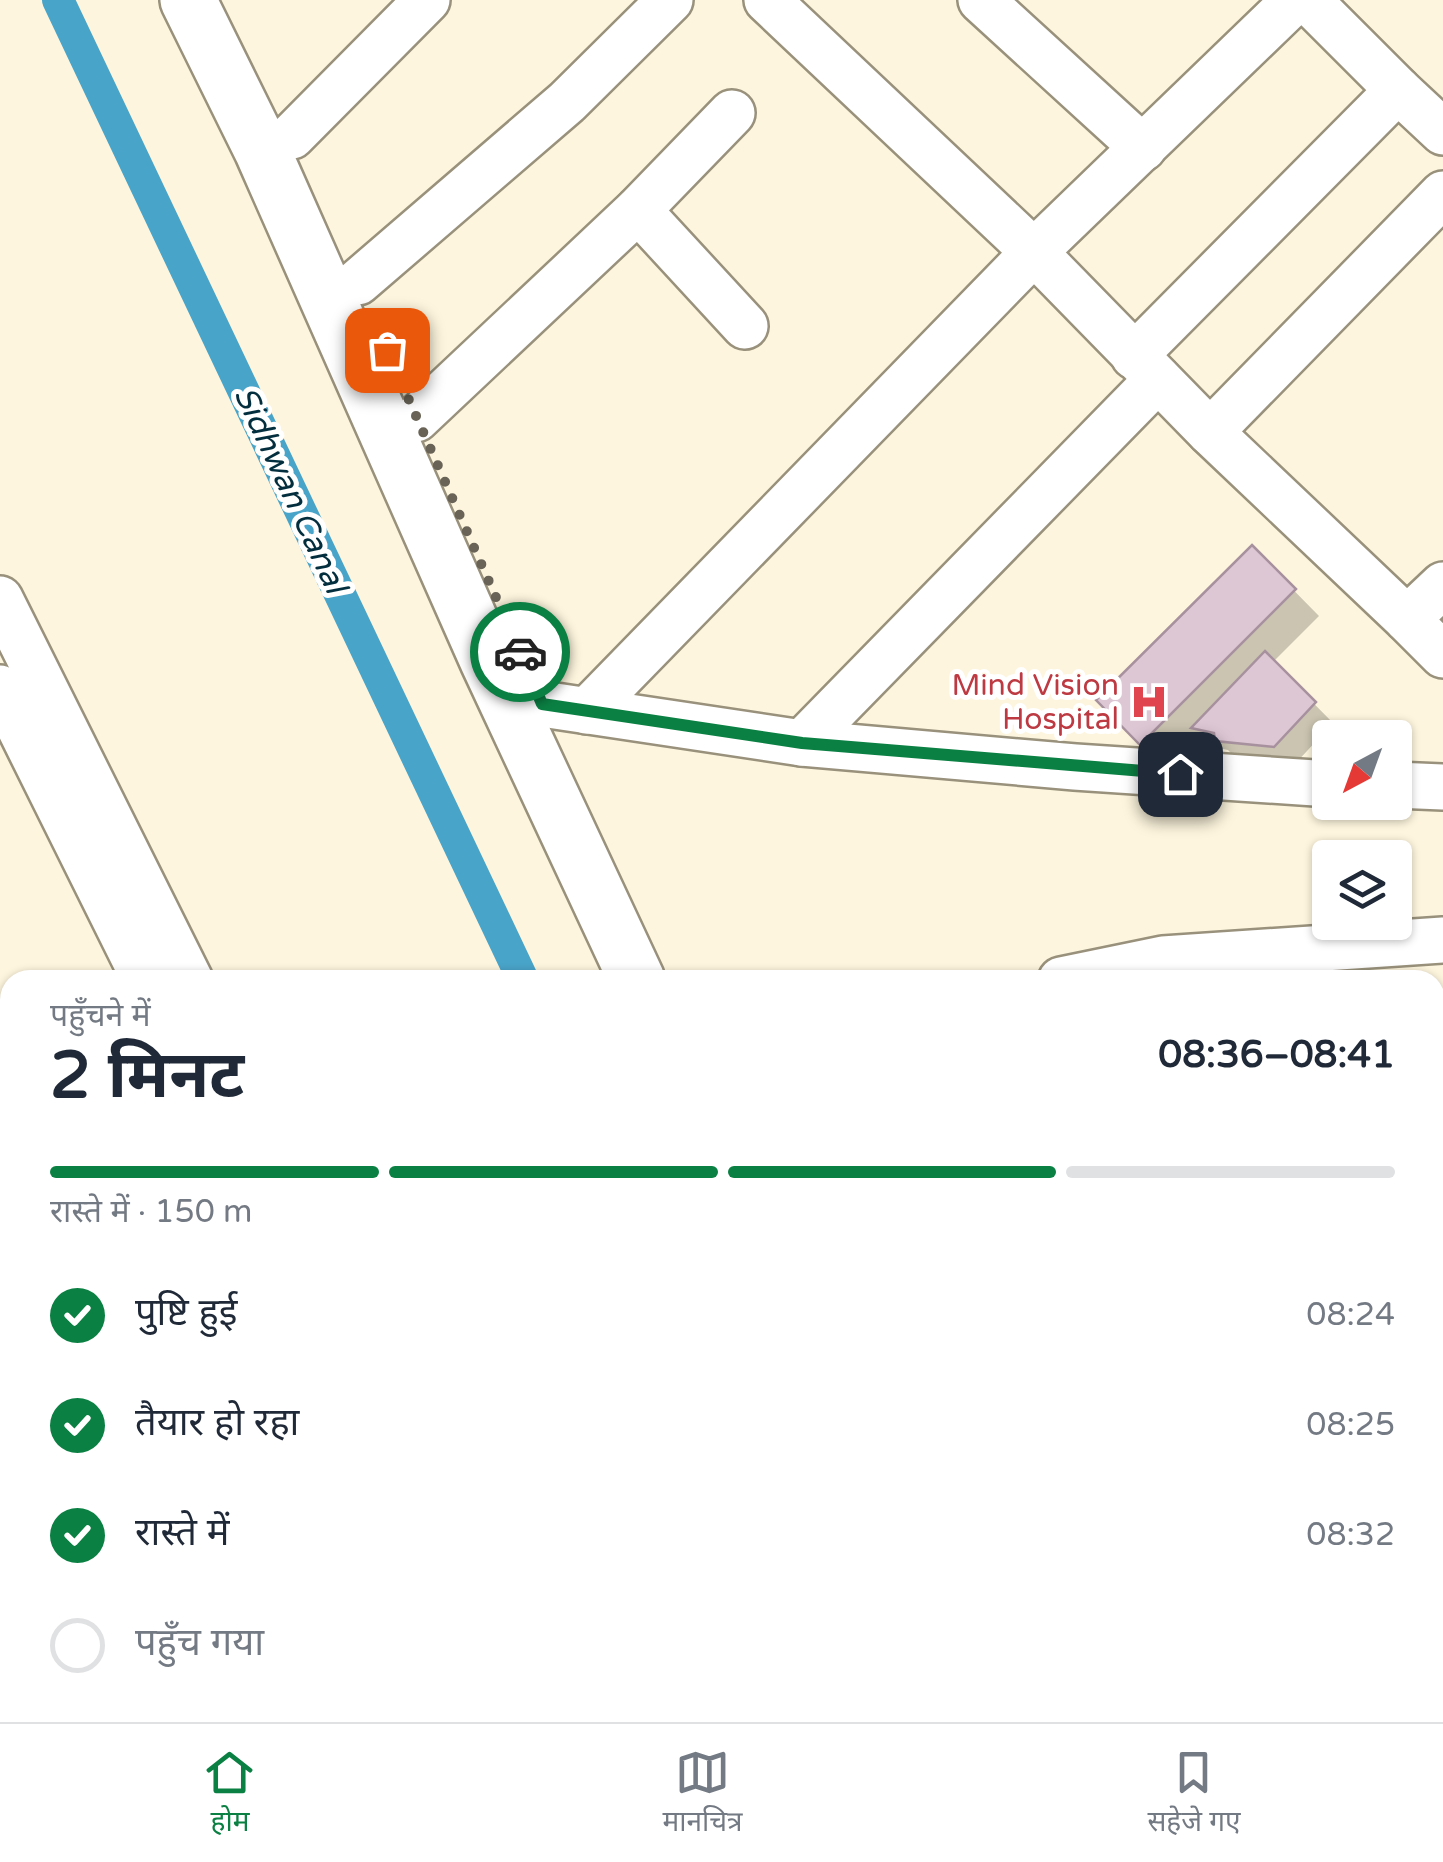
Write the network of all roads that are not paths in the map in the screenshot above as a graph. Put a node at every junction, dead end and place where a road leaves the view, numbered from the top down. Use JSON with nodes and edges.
{"nodes":[{"id":1,"x":188,"y":0,"type":"edge"},
{"id":2,"x":225,"y":0,"type":"edge"},
{"id":3,"x":427,"y":0,"type":"edge"},
{"id":4,"x":670,"y":0,"type":"edge"},
{"id":5,"x":767,"y":0,"type":"edge"},
{"id":6,"x":981,"y":0,"type":"edge"},
{"id":7,"x":1295,"y":0,"type":"edge"},
{"id":8,"x":1308,"y":0,"type":"edge"},
{"id":9,"x":1398,"y":90,"type":"junction"},
{"id":10,"x":732,"y":113,"type":"dead end"},
{"id":11,"x":1443,"y":132,"type":"edge"},
{"id":12,"x":292,"y":136,"type":"junction"},
{"id":13,"x":1143,"y":148,"type":"junction"},
{"id":14,"x":1443,"y":194,"type":"edge"},
{"id":15,"x":638,"y":210,"type":"junction"},
{"id":16,"x":1034,"y":252,"type":"junction"},
{"id":17,"x":358,"y":282,"type":"junction"},
{"id":18,"x":746,"y":326,"type":"dead end"},
{"id":19,"x":1146,"y":367,"type":"junction"},
{"id":20,"x":416,"y":419,"type":"junction"},
{"id":21,"x":1210,"y":432,"type":"junction"},
{"id":22,"x":1443,"y":585,"type":"edge"},
{"id":23,"x":0,"y":599,"type":"edge"},
{"id":24,"x":1407,"y":619,"type":"junction"},
{"id":25,"x":1443,"y":656,"type":"edge"},
{"id":26,"x":0,"y":688,"type":"edge"},
{"id":27,"x":564,"y":707,"type":"junction"},
{"id":28,"x":802,"y":743,"type":"junction"},
{"id":29,"x":1312,"y":783,"type":"edge"},
{"id":30,"x":1412,"y":786,"type":"edge"},
{"id":31,"x":1443,"y":787,"type":"edge"},
{"id":32,"x":1443,"y":940,"type":"edge"},
{"id":33,"x":140,"y":970,"type":"edge"},
{"id":34,"x":185,"y":970,"type":"edge"},
{"id":35,"x":632,"y":970,"type":"edge"},
{"id":36,"x":669,"y":970,"type":"edge"},
{"id":37,"x":1153,"y":970,"type":"edge"}],
"edges":[{"from":1,"to":35,"type":"highway"},
{"from":2,"to":12,"type":"highway"},
{"from":3,"to":12,"type":"street"},
{"from":4,"to":17,"type":"street"},
{"from":5,"to":16,"type":"street"},
{"from":6,"to":13,"type":"street"},
{"from":7,"to":13,"type":"street"},
{"from":8,"to":9,"type":"street"},
{"from":9,"to":11,"type":"street"},
{"from":9,"to":19,"type":"street"},
{"from":10,"to":15,"type":"street"},
{"from":12,"to":17,"type":"highway"},
{"from":13,"to":16,"type":"street"},
{"from":14,"to":21,"type":"street"},
{"from":15,"to":18,"type":"street"},
{"from":15,"to":20,"type":"street"},
{"from":16,"to":19,"type":"street"},
{"from":16,"to":27,"type":"street"},
{"from":17,"to":20,"type":"highway"},
{"from":19,"to":21,"type":"street"},
{"from":19,"to":28,"type":"street"},
{"from":20,"to":27,"type":"highway"},
{"from":21,"to":24,"type":"street"},
{"from":22,"to":24,"type":"street"},
{"from":23,"to":34,"type":"street"},
{"from":24,"to":25,"type":"street"},
{"from":26,"to":33,"type":"street"},
{"from":27,"to":28,"type":"street"},
{"from":27,"to":36,"type":"highway"},
{"from":28,"to":29,"type":"street"},
{"from":30,"to":31,"type":"street"},
{"from":32,"to":37,"type":"street"}]}
